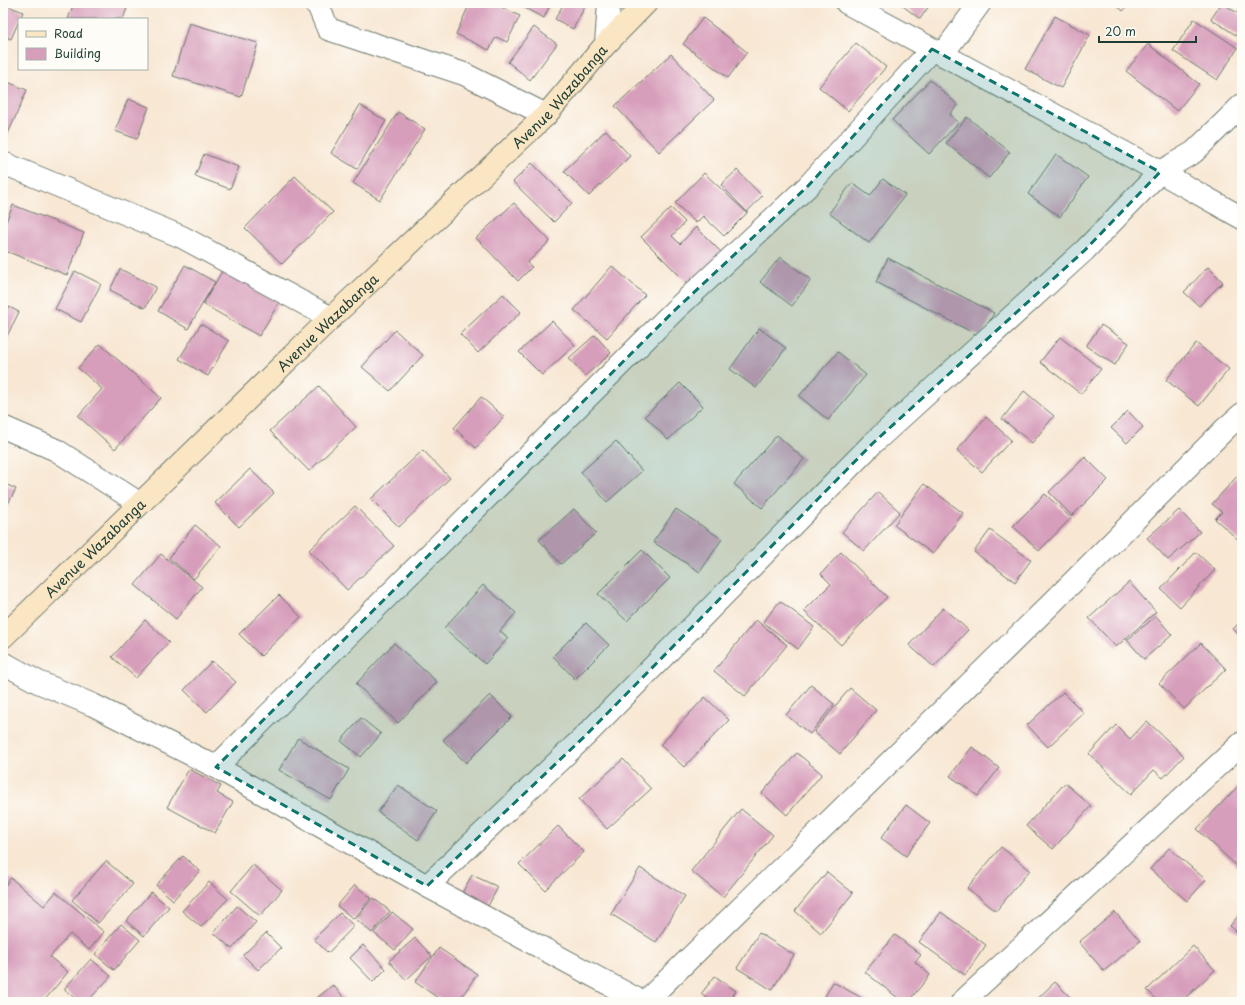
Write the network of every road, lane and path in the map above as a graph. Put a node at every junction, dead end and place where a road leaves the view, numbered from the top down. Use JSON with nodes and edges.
{"nodes":[{"id":1,"x":315,"y":3,"type":"edge"},
{"id":2,"x":330,"y":3,"type":"edge"},
{"id":3,"x":609,"y":3,"type":"edge"},
{"id":4,"x":646,"y":3,"type":"edge"},
{"id":5,"x":847,"y":3,"type":"edge"},
{"id":6,"x":980,"y":3,"type":"edge"},
{"id":7,"x":328,"y":29,"type":"junction"},
{"id":8,"x":606,"y":44,"type":"junction"},
{"id":9,"x":937,"y":52,"type":"junction"},
{"id":10,"x":1242,"y":105,"type":"edge"},
{"id":11,"x":546,"y":115,"type":"junction"},
{"id":12,"x":3,"y":163,"type":"edge"},
{"id":13,"x":1160,"y":172,"type":"junction"},
{"id":14,"x":1242,"y":218,"type":"edge"},
{"id":15,"x":330,"y":318,"type":"junction"},
{"id":16,"x":1242,"y":414,"type":"edge"},
{"id":17,"x":3,"y":427,"type":"edge"},
{"id":18,"x":139,"y":503,"type":"junction"},
{"id":19,"x":3,"y":637,"type":"edge"},
{"id":20,"x":3,"y":665,"type":"edge"},
{"id":21,"x":1242,"y":743,"type":"edge"},
{"id":22,"x":216,"y":767,"type":"junction"},
{"id":23,"x":427,"y":886,"type":"junction"},
{"id":24,"x":643,"y":1002,"type":"edge"},
{"id":25,"x":962,"y":1002,"type":"edge"}],
"edges":[{"from":1,"to":7,"type":"street"},
{"from":2,"to":7,"type":"street"},
{"from":3,"to":8,"type":"street"},
{"from":4,"to":8,"type":"main road","name":"Avenue Wazabanga"},
{"from":5,"to":9,"type":"street"},
{"from":6,"to":9,"type":"street"},
{"from":7,"to":11,"type":"street"},
{"from":8,"to":11,"type":"main road","name":"Avenue Wazabanga"},
{"from":9,"to":13,"type":"street"},
{"from":9,"to":22,"type":"street"},
{"from":10,"to":13,"type":"street"},
{"from":11,"to":15,"type":"main road","name":"Avenue Wazabanga"},
{"from":12,"to":15,"type":"street"},
{"from":13,"to":14,"type":"street"},
{"from":13,"to":23,"type":"street"},
{"from":15,"to":18,"type":"main road","name":"Avenue Wazabanga"},
{"from":16,"to":24,"type":"street"},
{"from":17,"to":18,"type":"street"},
{"from":18,"to":19,"type":"main road","name":"Avenue Wazabanga"},
{"from":20,"to":22,"type":"street"},
{"from":21,"to":25,"type":"street"},
{"from":22,"to":23,"type":"street"},
{"from":23,"to":24,"type":"street"}]}
